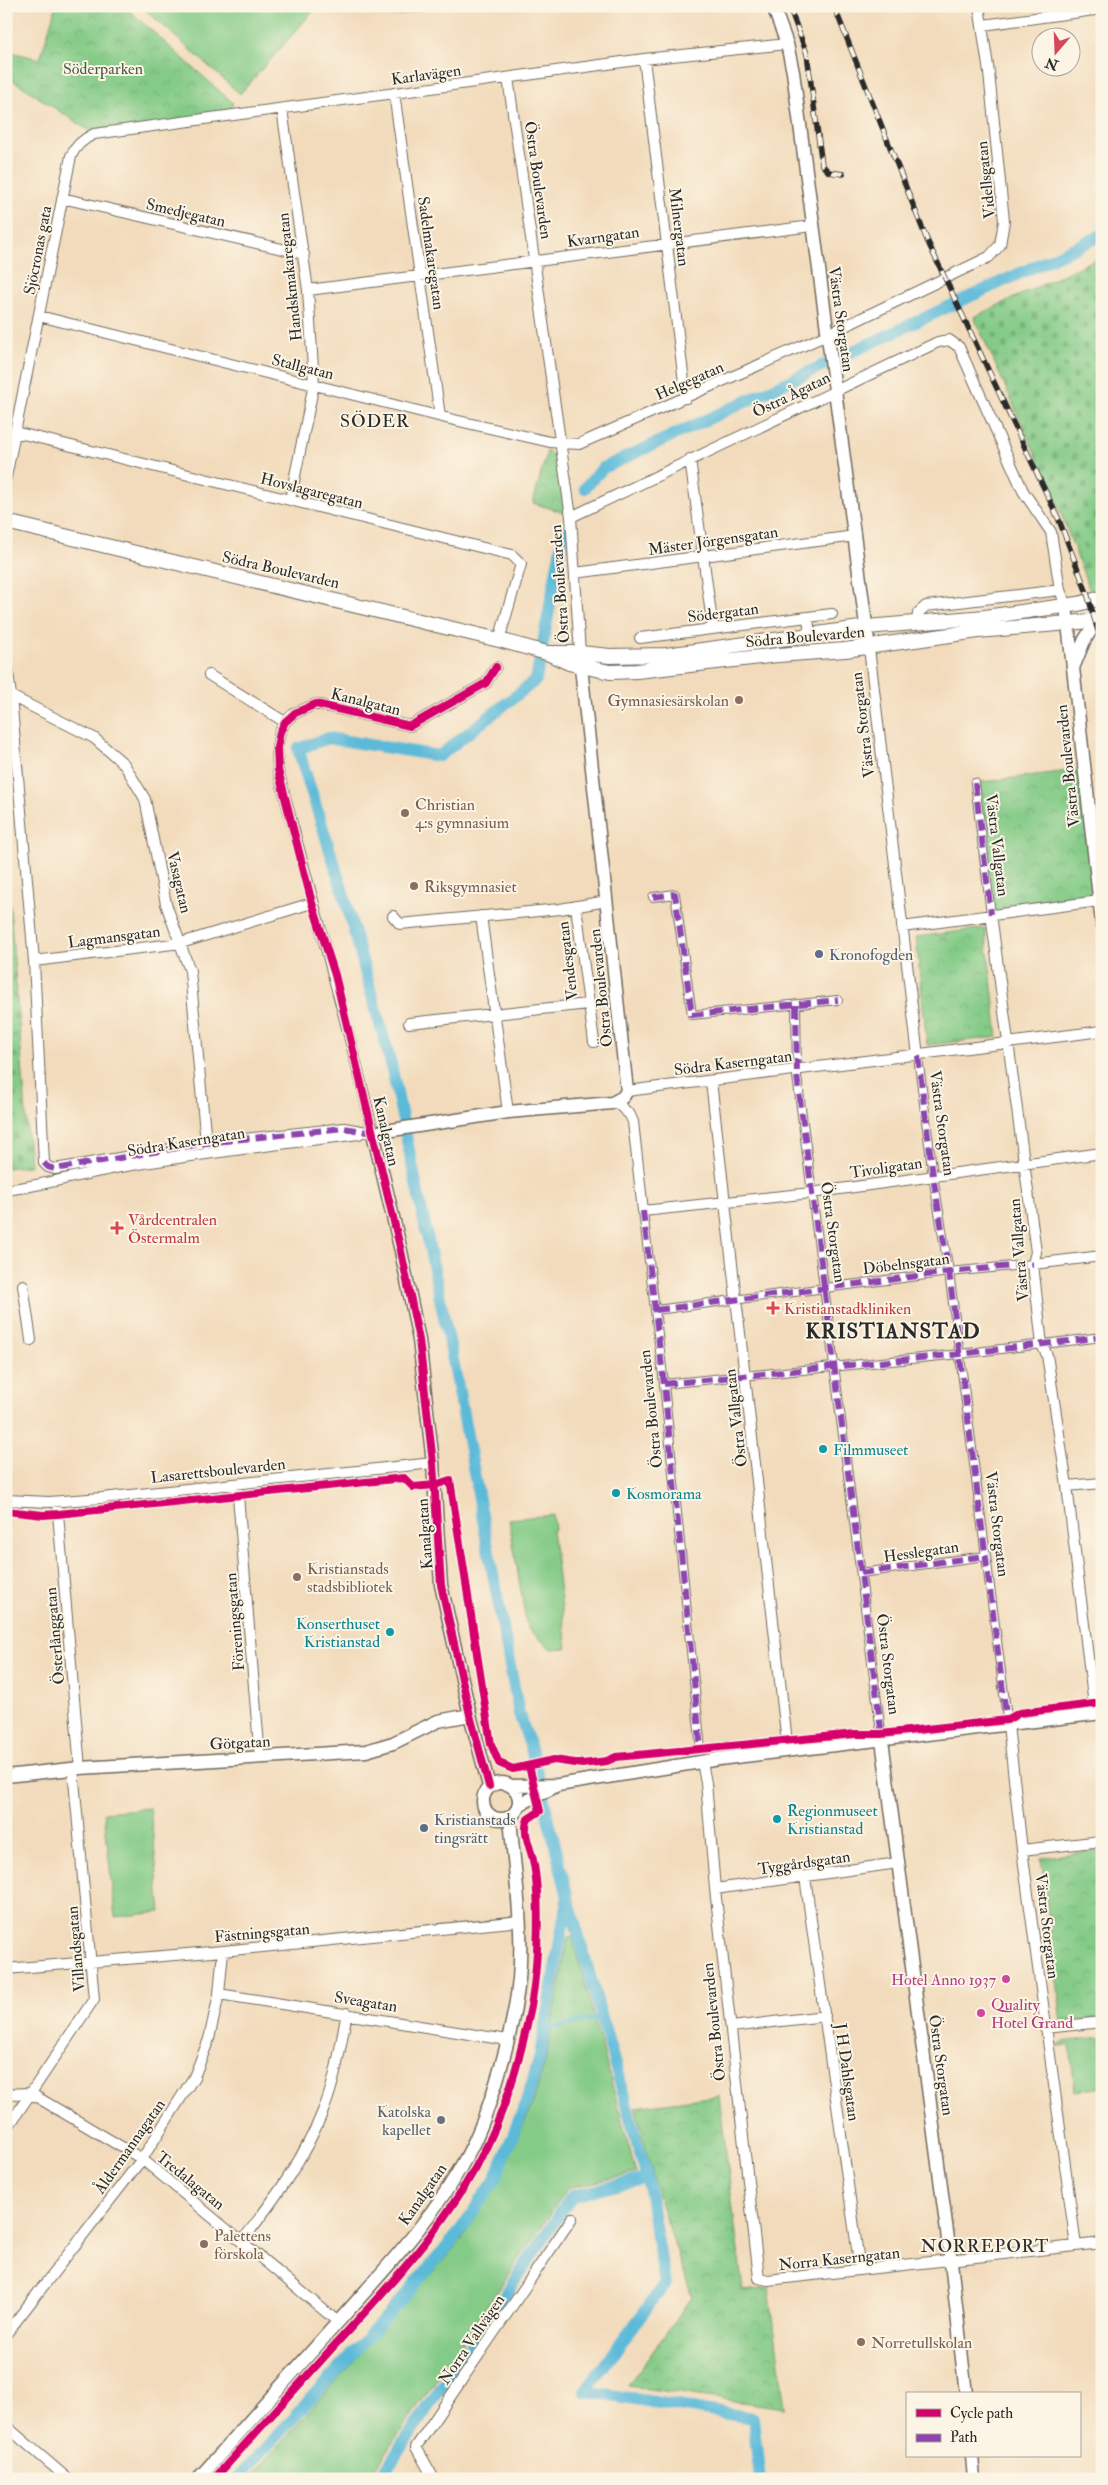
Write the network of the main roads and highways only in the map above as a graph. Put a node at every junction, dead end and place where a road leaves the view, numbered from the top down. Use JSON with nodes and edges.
{"nodes":[{"id":1,"x":6,"y":522,"type":"edge"},
{"id":2,"x":1102,"y":598,"type":"edge"},
{"id":3,"x":1099,"y":621,"type":"edge"},
{"id":4,"x":580,"y":659,"type":"junction"}],
"edges":[{"from":1,"to":4,"type":"main road","name":"Södra Boulevarden"},
{"from":2,"to":4,"type":"main road","name":"Södra Boulevarden"},
{"from":3,"to":4,"type":"main road","name":"Södra Boulevarden"}]}
